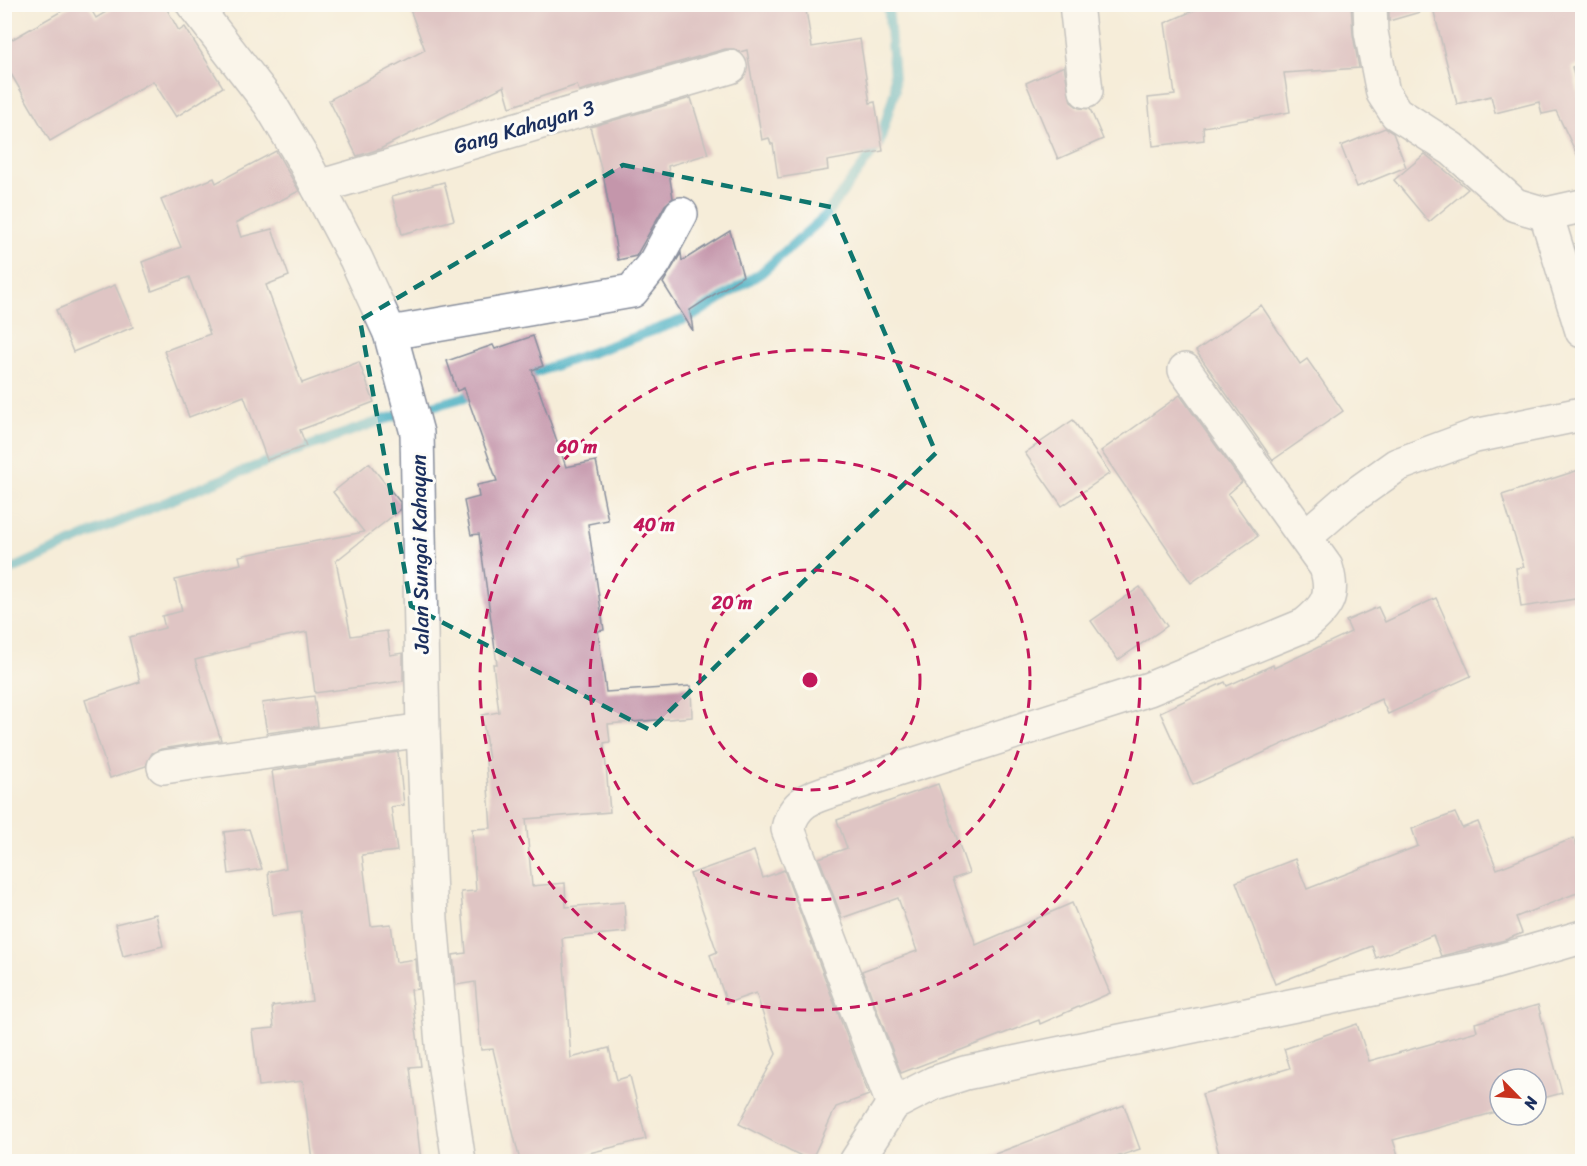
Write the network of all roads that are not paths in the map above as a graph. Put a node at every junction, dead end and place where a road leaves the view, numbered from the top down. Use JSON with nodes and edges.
{"nodes":[{"id":1,"x":193,"y":4,"type":"edge"},
{"id":2,"x":1076,"y":4,"type":"edge"},
{"id":3,"x":1370,"y":4,"type":"edge"},
{"id":4,"x":730,"y":67,"type":"dead end"},
{"id":5,"x":1086,"y":91,"type":"dead end"},
{"id":6,"x":318,"y":187,"type":"junction"},
{"id":7,"x":1582,"y":206,"type":"edge"},
{"id":8,"x":681,"y":214,"type":"dead end"},
{"id":9,"x":1546,"y":214,"type":"junction"},
{"id":10,"x":1582,"y":332,"type":"edge"},
{"id":11,"x":390,"y":333,"type":"junction"},
{"id":12,"x":1185,"y":370,"type":"dead end"},
{"id":13,"x":1582,"y":414,"type":"edge"},
{"id":14,"x":1305,"y":537,"type":"junction"},
{"id":15,"x":423,"y":730,"type":"junction"},
{"id":16,"x":164,"y":767,"type":"dead end"},
{"id":17,"x":1582,"y":937,"type":"edge"},
{"id":18,"x":893,"y":1104,"type":"junction"},
{"id":19,"x":459,"y":1161,"type":"edge"},
{"id":20,"x":856,"y":1161,"type":"edge"}],
"edges":[{"from":1,"to":6,"type":"street","name":"Jalan Sungai Kahayan"},
{"from":2,"to":5,"type":"street"},
{"from":3,"to":9,"type":"street"},
{"from":4,"to":6,"type":"street","name":"Gang Kahayan 3"},
{"from":6,"to":11,"type":"street","name":"Jalan Sungai Kahayan"},
{"from":7,"to":9,"type":"street"},
{"from":8,"to":11,"type":"street"},
{"from":9,"to":10,"type":"street"},
{"from":11,"to":15,"type":"street","name":"Jalan Sungai Kahayan"},
{"from":12,"to":14,"type":"street"},
{"from":13,"to":14,"type":"street"},
{"from":14,"to":18,"type":"street"},
{"from":15,"to":16,"type":"street"},
{"from":15,"to":19,"type":"street","name":"Jalan Sungai Kahayan"},
{"from":17,"to":18,"type":"street"},
{"from":18,"to":20,"type":"street"}]}
